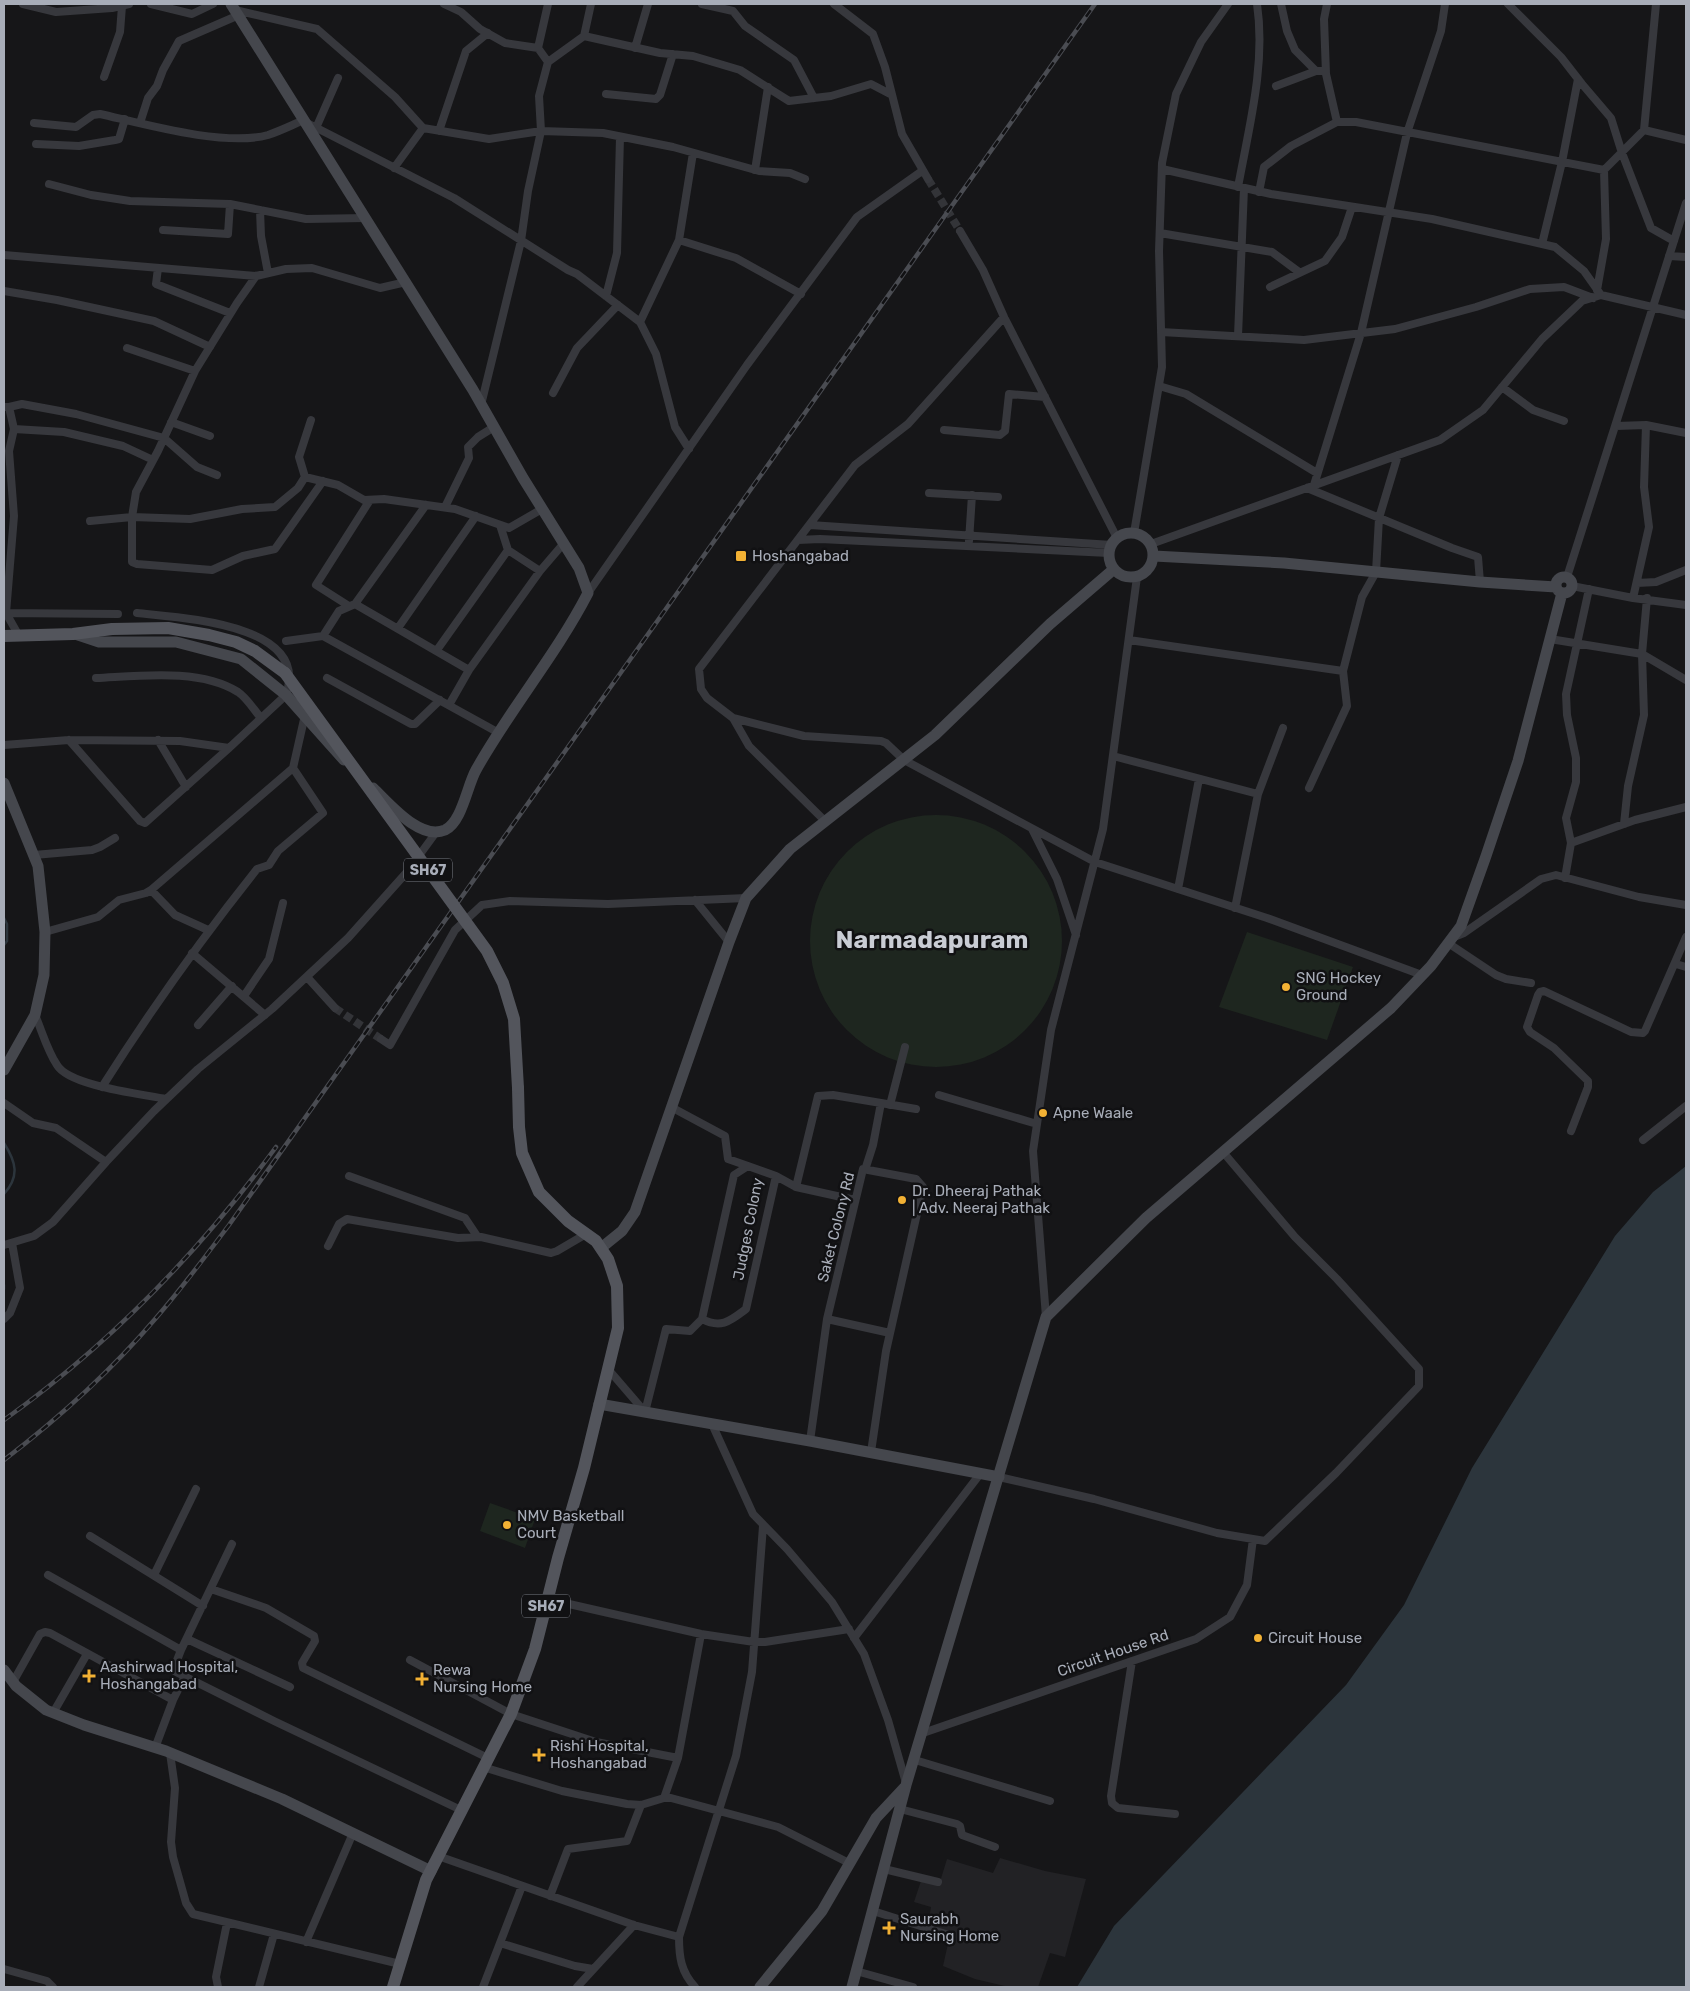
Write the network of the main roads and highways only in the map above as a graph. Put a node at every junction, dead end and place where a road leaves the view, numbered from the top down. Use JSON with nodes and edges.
{"nodes":[{"id":1,"x":4,"y":636,"type":"edge"},
{"id":2,"x":393,"y":1987,"type":"edge"}],
"edges":[{"from":1,"to":2,"type":"main road","number":"SH67","bridge":true}]}
